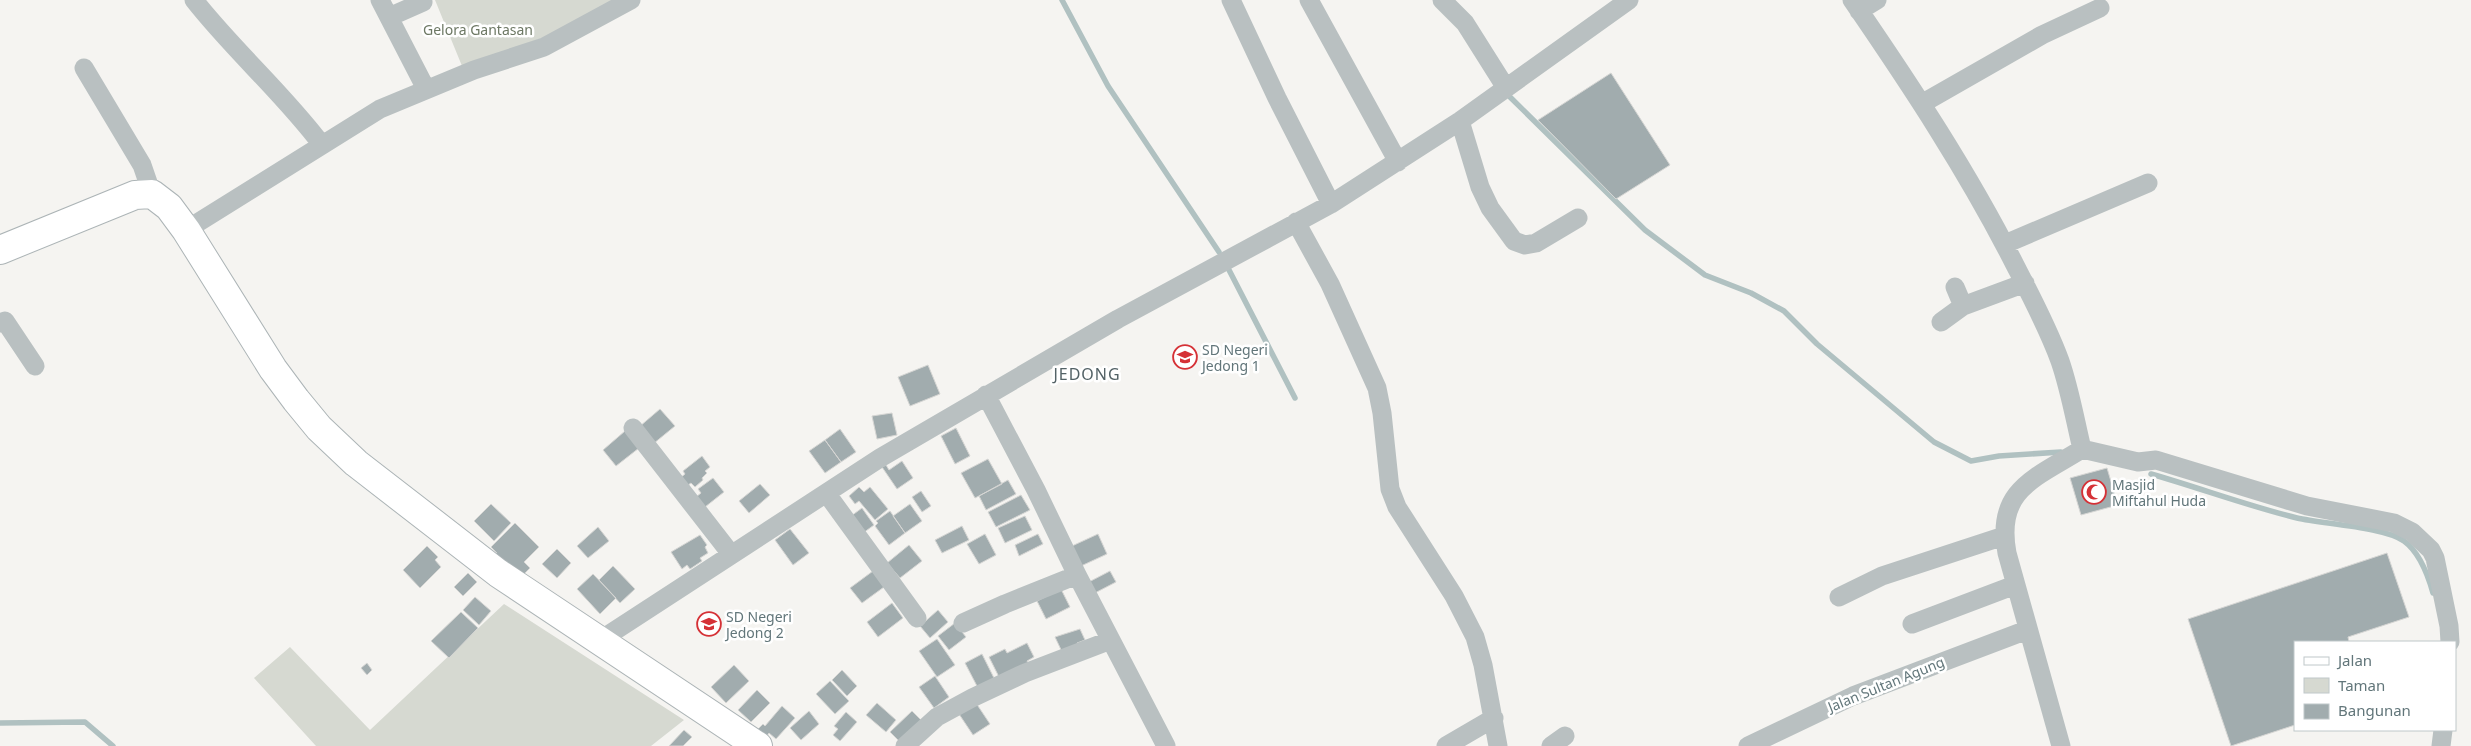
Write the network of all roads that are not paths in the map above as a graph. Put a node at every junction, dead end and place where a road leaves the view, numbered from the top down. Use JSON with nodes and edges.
{"nodes":[{"id":1,"x":194,"y":0,"type":"edge"},
{"id":2,"x":380,"y":0,"type":"edge"},
{"id":3,"x":631,"y":0,"type":"edge"},
{"id":4,"x":1231,"y":0,"type":"edge"},
{"id":5,"x":1309,"y":0,"type":"edge"},
{"id":6,"x":1442,"y":0,"type":"edge"},
{"id":7,"x":1877,"y":0,"type":"edge"},
{"id":8,"x":424,"y":2,"type":"dead end"},
{"id":9,"x":1623,"y":2,"type":"edge"},
{"id":10,"x":1856,"y":6,"type":"edge"},
{"id":11,"x":2100,"y":8,"type":"dead end"},
{"id":12,"x":389,"y":17,"type":"junction"},
{"id":13,"x":84,"y":68,"type":"dead end"},
{"id":14,"x":1506,"y":88,"type":"junction"},
{"id":15,"x":426,"y":89,"type":"junction"},
{"id":16,"x":1923,"y":103,"type":"junction"},
{"id":17,"x":1460,"y":121,"type":"junction"},
{"id":18,"x":322,"y":145,"type":"junction"},
{"id":19,"x":1398,"y":162,"type":"junction"},
{"id":20,"x":2148,"y":182,"type":"dead end"},
{"id":21,"x":152,"y":194,"type":"junction"},
{"id":22,"x":1331,"y":204,"type":"junction"},
{"id":23,"x":1578,"y":218,"type":"dead end"},
{"id":24,"x":1296,"y":222,"type":"junction"},
{"id":25,"x":186,"y":230,"type":"junction"},
{"id":26,"x":2005,"y":244,"type":"junction"},
{"id":27,"x":0,"y":250,"type":"edge"},
{"id":28,"x":2025,"y":283,"type":"junction"},
{"id":29,"x":1955,"y":287,"type":"dead end"},
{"id":30,"x":1964,"y":306,"type":"junction"},
{"id":31,"x":1942,"y":322,"type":"dead end"},
{"id":32,"x":0,"y":323,"type":"edge"},
{"id":33,"x":35,"y":366,"type":"dead end"},
{"id":34,"x":986,"y":395,"type":"junction"},
{"id":35,"x":633,"y":428,"type":"dead end"},
{"id":36,"x":2082,"y":449,"type":"junction"},
{"id":37,"x":827,"y":494,"type":"junction"},
{"id":38,"x":2004,"y":536,"type":"junction"},
{"id":39,"x":731,"y":554,"type":"junction"},
{"id":40,"x":1077,"y":575,"type":"junction"},
{"id":41,"x":2015,"y":585,"type":"junction"},
{"id":42,"x":1839,"y":597,"type":"dead end"},
{"id":43,"x":917,"y":618,"type":"dead end"},
{"id":44,"x":963,"y":623,"type":"dead end"},
{"id":45,"x":1912,"y":624,"type":"dead end"},
{"id":46,"x":2027,"y":630,"type":"junction"},
{"id":47,"x":599,"y":640,"type":"junction"},
{"id":48,"x":1111,"y":640,"type":"junction"},
{"id":49,"x":2450,"y":641,"type":"edge"},
{"id":50,"x":1494,"y":718,"type":"junction"},
{"id":51,"x":2443,"y":731,"type":"edge"},
{"id":52,"x":758,"y":746,"type":"edge"},
{"id":53,"x":905,"y":746,"type":"edge"},
{"id":54,"x":1166,"y":746,"type":"edge"},
{"id":55,"x":1446,"y":746,"type":"edge"},
{"id":56,"x":1498,"y":746,"type":"edge"},
{"id":57,"x":1748,"y":746,"type":"edge"},
{"id":58,"x":2061,"y":746,"type":"edge"},
{"id":59,"x":2441,"y":746,"type":"edge"}],
"edges":[{"from":1,"to":18,"type":"street"},
{"from":2,"to":12,"type":"street"},
{"from":3,"to":15,"type":"street"},
{"from":4,"to":22,"type":"street"},
{"from":5,"to":19,"type":"street"},
{"from":6,"to":14,"type":"street"},
{"from":7,"to":10,"type":"street"},
{"from":8,"to":12,"type":"street"},
{"from":9,"to":14,"type":"street"},
{"from":10,"to":16,"type":"street"},
{"from":11,"to":16,"type":"street"},
{"from":12,"to":15,"type":"street"},
{"from":13,"to":21,"type":"street"},
{"from":14,"to":17,"type":"street"},
{"from":15,"to":18,"type":"street"},
{"from":16,"to":26,"type":"street"},
{"from":17,"to":19,"type":"street"},
{"from":17,"to":23,"type":"street"},
{"from":18,"to":25,"type":"street"},
{"from":19,"to":22,"type":"street"},
{"from":20,"to":26,"type":"street"},
{"from":21,"to":25,"type":"street"},
{"from":21,"to":27,"type":"street"},
{"from":22,"to":24,"type":"street"},
{"from":24,"to":34,"type":"street"},
{"from":24,"to":50,"type":"street"},
{"from":25,"to":47,"type":"street"},
{"from":26,"to":28,"type":"street"},
{"from":28,"to":30,"type":"street"},
{"from":28,"to":36,"type":"street"},
{"from":29,"to":30,"type":"street"},
{"from":30,"to":31,"type":"street"},
{"from":32,"to":33,"type":"street"},
{"from":34,"to":37,"type":"street"},
{"from":34,"to":40,"type":"street"},
{"from":35,"to":39,"type":"street"},
{"from":36,"to":38,"type":"street"},
{"from":36,"to":49,"type":"street"},
{"from":37,"to":39,"type":"street"},
{"from":37,"to":43,"type":"street"},
{"from":38,"to":41,"type":"street"},
{"from":38,"to":42,"type":"street"},
{"from":39,"to":47,"type":"street"},
{"from":40,"to":44,"type":"street"},
{"from":40,"to":48,"type":"street"},
{"from":41,"to":45,"type":"street"},
{"from":41,"to":46,"type":"street"},
{"from":46,"to":57,"type":"street","name":"Jalan Sultan Agung"},
{"from":46,"to":58,"type":"street"},
{"from":47,"to":52,"type":"street"},
{"from":48,"to":53,"type":"street"},
{"from":48,"to":54,"type":"street"},
{"from":50,"to":55,"type":"street"},
{"from":50,"to":56,"type":"street"},
{"from":51,"to":59,"type":"street"}]}
